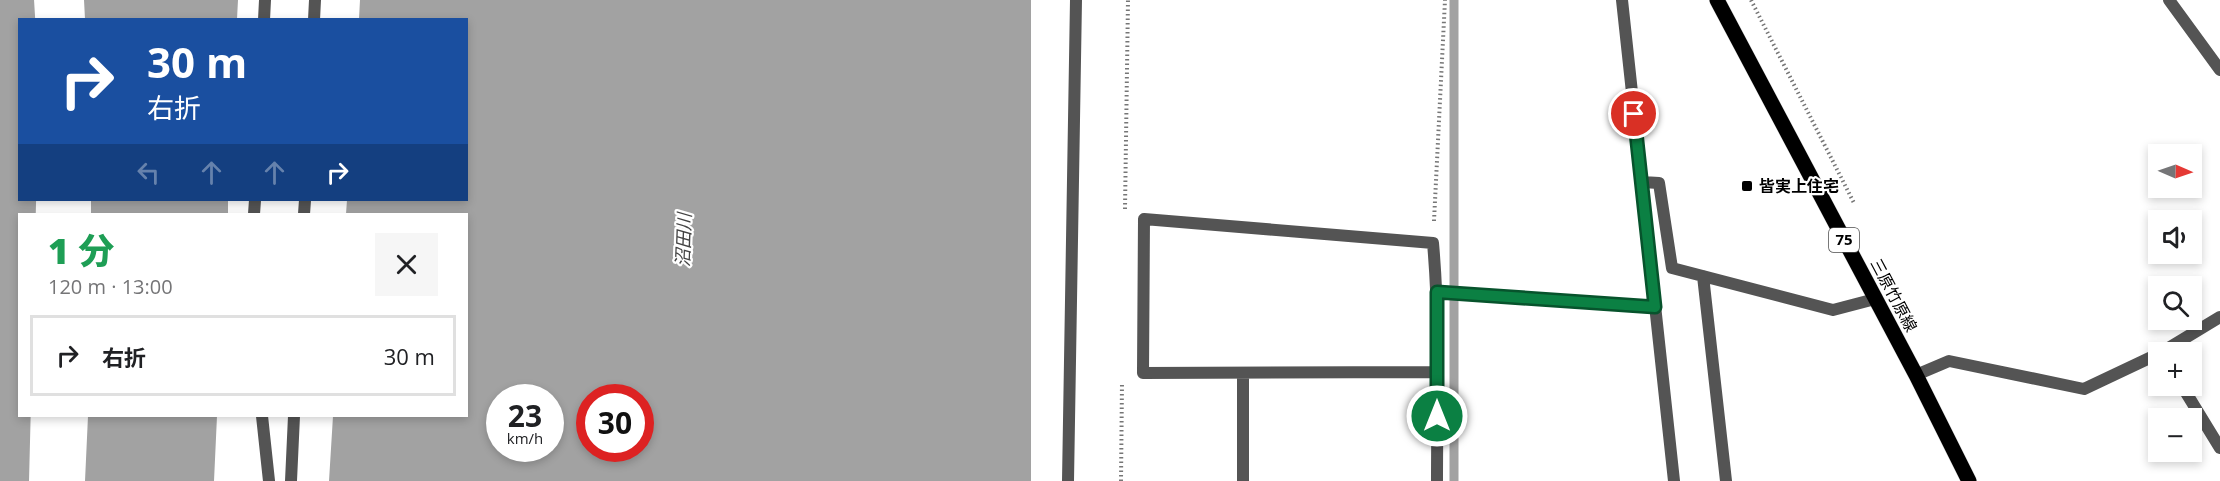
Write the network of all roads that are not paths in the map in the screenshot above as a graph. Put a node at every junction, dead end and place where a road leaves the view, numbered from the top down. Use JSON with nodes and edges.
{"nodes":[{"id":1,"x":265,"y":0,"type":"edge"},
{"id":2,"x":315,"y":0,"type":"edge"},
{"id":3,"x":1076,"y":0,"type":"edge"},
{"id":4,"x":1622,"y":0,"type":"edge"},
{"id":5,"x":1717,"y":0,"type":"edge"},
{"id":6,"x":2169,"y":0,"type":"edge"},
{"id":7,"x":264,"y":18,"type":"edge"},
{"id":8,"x":314,"y":18,"type":"edge"},
{"id":9,"x":2220,"y":70,"type":"edge"},
{"id":10,"x":1642,"y":182,"type":"junction"},
{"id":11,"x":1703,"y":276,"type":"junction"},
{"id":12,"x":1437,"y":292,"type":"junction"},
{"id":13,"x":1875,"y":298,"type":"junction"},
{"id":14,"x":1655,"y":307,"type":"junction"},
{"id":15,"x":2220,"y":317,"type":"edge"},
{"id":16,"x":2178,"y":342,"type":"edge"},
{"id":17,"x":2148,"y":359,"type":"edge"},
{"id":18,"x":1437,"y":372,"type":"junction"},
{"id":19,"x":1243,"y":373,"type":"junction"},
{"id":20,"x":1916,"y":375,"type":"junction"},
{"id":21,"x":2188,"y":396,"type":"edge"},
{"id":22,"x":262,"y":417,"type":"edge"},
{"id":23,"x":294,"y":417,"type":"edge"},
{"id":24,"x":2220,"y":448,"type":"edge"},
{"id":25,"x":269,"y":481,"type":"edge"},
{"id":26,"x":291,"y":481,"type":"edge"},
{"id":27,"x":1068,"y":481,"type":"edge"},
{"id":28,"x":1243,"y":481,"type":"edge"},
{"id":29,"x":1437,"y":481,"type":"edge"},
{"id":30,"x":1674,"y":481,"type":"edge"},
{"id":31,"x":1726,"y":481,"type":"edge"},
{"id":32,"x":1969,"y":481,"type":"edge"}],
"edges":[{"from":1,"to":7,"type":"street"},
{"from":2,"to":8,"type":"street"},
{"from":3,"to":27,"type":"street"},
{"from":4,"to":10,"type":"street"},
{"from":5,"to":13,"type":"main road","name":"三原竹原線","number":"75"},
{"from":6,"to":9,"type":"street"},
{"from":10,"to":11,"type":"street"},
{"from":10,"to":14,"type":"street"},
{"from":11,"to":13,"type":"street"},
{"from":11,"to":31,"type":"street"},
{"from":12,"to":14,"type":"street"},
{"from":12,"to":18,"type":"street"},
{"from":12,"to":19,"type":"street"},
{"from":13,"to":20,"type":"main road","name":"三原竹原線","number":"75"},
{"from":14,"to":30,"type":"street"},
{"from":15,"to":16,"type":"street"},
{"from":17,"to":20,"type":"street"},
{"from":18,"to":19,"type":"street"},
{"from":18,"to":29,"type":"street"},
{"from":19,"to":28,"type":"street"},
{"from":20,"to":32,"type":"main road","name":"三原竹原線","number":"75"},
{"from":21,"to":24,"type":"street"},
{"from":22,"to":25,"type":"street"},
{"from":23,"to":26,"type":"street"}]}
